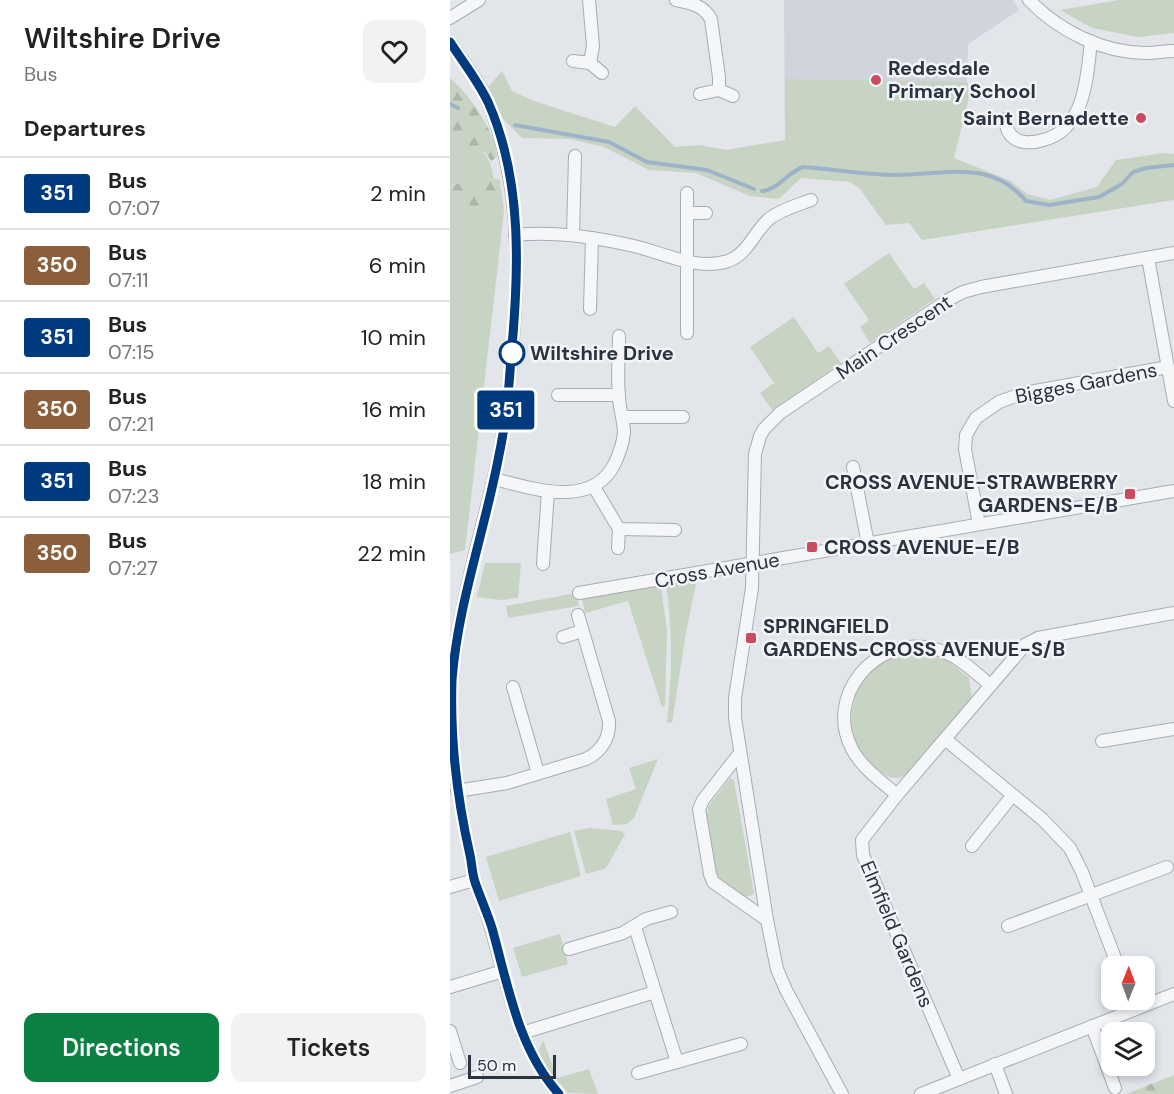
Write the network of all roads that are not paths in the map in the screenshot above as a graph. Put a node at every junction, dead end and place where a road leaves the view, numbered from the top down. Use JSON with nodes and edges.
{"nodes":[{"id":1,"x":478,"y":0,"type":"edge"},
{"id":2,"x":589,"y":0,"type":"edge"},
{"id":3,"x":676,"y":0,"type":"edge"},
{"id":4,"x":1029,"y":0,"type":"edge"},
{"id":5,"x":694,"y":2,"type":"edge"},
{"id":6,"x":450,"y":18,"type":"edge"},
{"id":7,"x":1091,"y":41,"type":"junction"},
{"id":8,"x":450,"y":42,"type":"edge"},
{"id":9,"x":1171,"y":50,"type":"edge"},
{"id":10,"x":573,"y":61,"type":"dead end"},
{"id":11,"x":590,"y":63,"type":"junction"},
{"id":12,"x":602,"y":73,"type":"dead end"},
{"id":13,"x":719,"y":90,"type":"junction"},
{"id":14,"x":700,"y":94,"type":"dead end"},
{"id":15,"x":733,"y":96,"type":"dead end"},
{"id":16,"x":1005,"y":119,"type":"dead end"},
{"id":17,"x":575,"y":156,"type":"dead end"},
{"id":18,"x":687,"y":194,"type":"dead end"},
{"id":19,"x":811,"y":200,"type":"dead end"},
{"id":20,"x":687,"y":213,"type":"junction"},
{"id":21,"x":706,"y":213,"type":"dead end"},
{"id":22,"x":515,"y":235,"type":"junction"},
{"id":23,"x":573,"y":235,"type":"junction"},
{"id":24,"x":592,"y":238,"type":"junction"},
{"id":25,"x":1174,"y":253,"type":"edge"},
{"id":26,"x":1148,"y":258,"type":"junction"},
{"id":27,"x":687,"y":261,"type":"junction"},
{"id":28,"x":590,"y":309,"type":"dead end"},
{"id":29,"x":687,"y":333,"type":"dead end"},
{"id":30,"x":619,"y":336,"type":"dead end"},
{"id":31,"x":1168,"y":367,"type":"junction"},
{"id":32,"x":558,"y":394,"type":"dead end"},
{"id":33,"x":618,"y":395,"type":"junction"},
{"id":34,"x":1174,"y":401,"type":"edge"},
{"id":35,"x":623,"y":417,"type":"junction"},
{"id":36,"x":683,"y":417,"type":"dead end"},
{"id":37,"x":853,"y":467,"type":"dead end"},
{"id":38,"x":494,"y":479,"type":"junction"},
{"id":39,"x":594,"y":487,"type":"junction"},
{"id":40,"x":1174,"y":490,"type":"edge"},
{"id":41,"x":548,"y":491,"type":"junction"},
{"id":42,"x":979,"y":524,"type":"junction"},
{"id":43,"x":619,"y":529,"type":"junction"},
{"id":44,"x":675,"y":530,"type":"dead end"},
{"id":45,"x":868,"y":544,"type":"junction"},
{"id":46,"x":618,"y":548,"type":"dead end"},
{"id":47,"x":543,"y":564,"type":"dead end"},
{"id":48,"x":752,"y":564,"type":"junction"},
{"id":49,"x":579,"y":593,"type":"dead end"},
{"id":50,"x":1174,"y":613,"type":"edge"},
{"id":51,"x":578,"y":615,"type":"dead end"},
{"id":52,"x":582,"y":631,"type":"junction"},
{"id":53,"x":563,"y":637,"type":"dead end"},
{"id":54,"x":451,"y":679,"type":"edge"},
{"id":55,"x":990,"y":685,"type":"junction"},
{"id":56,"x":513,"y":687,"type":"dead end"},
{"id":57,"x":1174,"y":729,"type":"edge"},
{"id":58,"x":945,"y":739,"type":"junction"},
{"id":59,"x":1102,"y":741,"type":"dead end"},
{"id":60,"x":740,"y":753,"type":"junction"},
{"id":61,"x":538,"y":773,"type":"junction"},
{"id":62,"x":458,"y":791,"type":"junction"},
{"id":63,"x":897,"y":795,"type":"junction"},
{"id":64,"x":1012,"y":796,"type":"junction"},
{"id":65,"x":972,"y":846,"type":"dead end"},
{"id":66,"x":1167,"y":867,"type":"dead end"},
{"id":67,"x":474,"y":880,"type":"junction"},
{"id":68,"x":450,"y":887,"type":"edge"},
{"id":69,"x":1090,"y":896,"type":"junction"},
{"id":70,"x":671,"y":912,"type":"dead end"},
{"id":71,"x":767,"y":920,"type":"junction"},
{"id":72,"x":1008,"y":926,"type":"dead end"},
{"id":73,"x":635,"y":927,"type":"junction"},
{"id":74,"x":569,"y":950,"type":"dead end"},
{"id":75,"x":1114,"y":956,"type":"edge"},
{"id":76,"x":503,"y":971,"type":"junction"},
{"id":77,"x":450,"y":987,"type":"edge"},
{"id":78,"x":655,"y":992,"type":"junction"},
{"id":79,"x":1174,"y":994,"type":"edge"},
{"id":80,"x":1155,"y":999,"type":"edge"},
{"id":81,"x":1122,"y":1010,"type":"edge"},
{"id":82,"x":1092,"y":1026,"type":"junction"},
{"id":83,"x":450,"y":1031,"type":"edge"},
{"id":84,"x":522,"y":1033,"type":"junction"},
{"id":85,"x":741,"y":1044,"type":"dead end"},
{"id":86,"x":677,"y":1062,"type":"junction"},
{"id":87,"x":460,"y":1063,"type":"dead end"},
{"id":88,"x":995,"y":1064,"type":"junction"},
{"id":89,"x":638,"y":1073,"type":"dead end"},
{"id":90,"x":477,"y":1077,"type":"dead end"},
{"id":91,"x":959,"y":1079,"type":"junction"},
{"id":92,"x":450,"y":1086,"type":"edge"},
{"id":93,"x":1115,"y":1088,"type":"dead end"},
{"id":94,"x":559,"y":1094,"type":"edge"},
{"id":95,"x":842,"y":1094,"type":"edge"},
{"id":96,"x":921,"y":1094,"type":"edge"},
{"id":97,"x":1006,"y":1094,"type":"edge"}],
"edges":[{"from":1,"to":6,"type":"street"},
{"from":2,"to":11,"type":"street"},
{"from":3,"to":5,"type":"street"},
{"from":4,"to":7,"type":"street"},
{"from":5,"to":13,"type":"street"},
{"from":7,"to":9,"type":"street"},
{"from":7,"to":16,"type":"street"},
{"from":8,"to":22,"type":"street"},
{"from":10,"to":11,"type":"street"},
{"from":11,"to":12,"type":"street"},
{"from":13,"to":14,"type":"street"},
{"from":13,"to":15,"type":"street"},
{"from":17,"to":23,"type":"street"},
{"from":18,"to":20,"type":"street"},
{"from":19,"to":27,"type":"street"},
{"from":20,"to":21,"type":"street"},
{"from":20,"to":27,"type":"street"},
{"from":22,"to":23,"type":"street"},
{"from":22,"to":38,"type":"street"},
{"from":23,"to":24,"type":"street"},
{"from":24,"to":27,"type":"street"},
{"from":24,"to":28,"type":"street"},
{"from":25,"to":26,"type":"street","name":"Main Crescent"},
{"from":26,"to":31,"type":"street"},
{"from":26,"to":48,"type":"street","name":"Main Crescent"},
{"from":27,"to":29,"type":"street"},
{"from":30,"to":33,"type":"street"},
{"from":31,"to":34,"type":"street"},
{"from":31,"to":42,"type":"street","name":"Bigges Gardens"},
{"from":32,"to":33,"type":"street"},
{"from":33,"to":35,"type":"street"},
{"from":35,"to":36,"type":"street"},
{"from":35,"to":39,"type":"street"},
{"from":37,"to":45,"type":"street"},
{"from":38,"to":41,"type":"street"},
{"from":38,"to":54,"type":"street"},
{"from":39,"to":41,"type":"street"},
{"from":39,"to":43,"type":"street"},
{"from":40,"to":42,"type":"street","name":"Cross Avenue"},
{"from":41,"to":47,"type":"street"},
{"from":42,"to":45,"type":"street","name":"Cross Avenue"},
{"from":43,"to":44,"type":"street"},
{"from":43,"to":46,"type":"street"},
{"from":45,"to":48,"type":"street","name":"Cross Avenue"},
{"from":48,"to":49,"type":"street","name":"Cross Avenue"},
{"from":48,"to":60,"type":"street","name":"Main Crescent"},
{"from":50,"to":55,"type":"street","name":"Elmfield Gardens"},
{"from":51,"to":52,"type":"street"},
{"from":52,"to":53,"type":"street"},
{"from":52,"to":61,"type":"street"},
{"from":54,"to":62,"type":"street"},
{"from":55,"to":58,"type":"street","name":"Elmfield Gardens"},
{"from":55,"to":63,"type":"street"},
{"from":56,"to":61,"type":"street"},
{"from":57,"to":59,"type":"street"},
{"from":58,"to":63,"type":"street","name":"Elmfield Gardens"},
{"from":58,"to":64,"type":"street"},
{"from":60,"to":71,"type":"street","name":"Main Crescent"},
{"from":60,"to":71,"type":"street"},
{"from":61,"to":62,"type":"street"},
{"from":62,"to":67,"type":"street"},
{"from":63,"to":91,"type":"street","name":"Elmfield Gardens"},
{"from":64,"to":65,"type":"street"},
{"from":64,"to":69,"type":"street"},
{"from":66,"to":69,"type":"street"},
{"from":67,"to":68,"type":"street"},
{"from":67,"to":76,"type":"street"},
{"from":69,"to":72,"type":"street"},
{"from":69,"to":75,"type":"street"},
{"from":70,"to":73,"type":"street"},
{"from":71,"to":95,"type":"street","name":"Main Crescent"},
{"from":73,"to":74,"type":"street"},
{"from":73,"to":78,"type":"street"},
{"from":76,"to":77,"type":"street"},
{"from":76,"to":84,"type":"street"},
{"from":78,"to":84,"type":"street"},
{"from":78,"to":86,"type":"street"},
{"from":79,"to":80,"type":"street"},
{"from":81,"to":82,"type":"street"},
{"from":82,"to":88,"type":"street"},
{"from":82,"to":93,"type":"street"},
{"from":83,"to":87,"type":"street"},
{"from":84,"to":94,"type":"street"},
{"from":85,"to":86,"type":"street"},
{"from":86,"to":89,"type":"street"},
{"from":88,"to":91,"type":"street"},
{"from":88,"to":97,"type":"street"},
{"from":90,"to":92,"type":"street"},
{"from":91,"to":96,"type":"street"}]}
